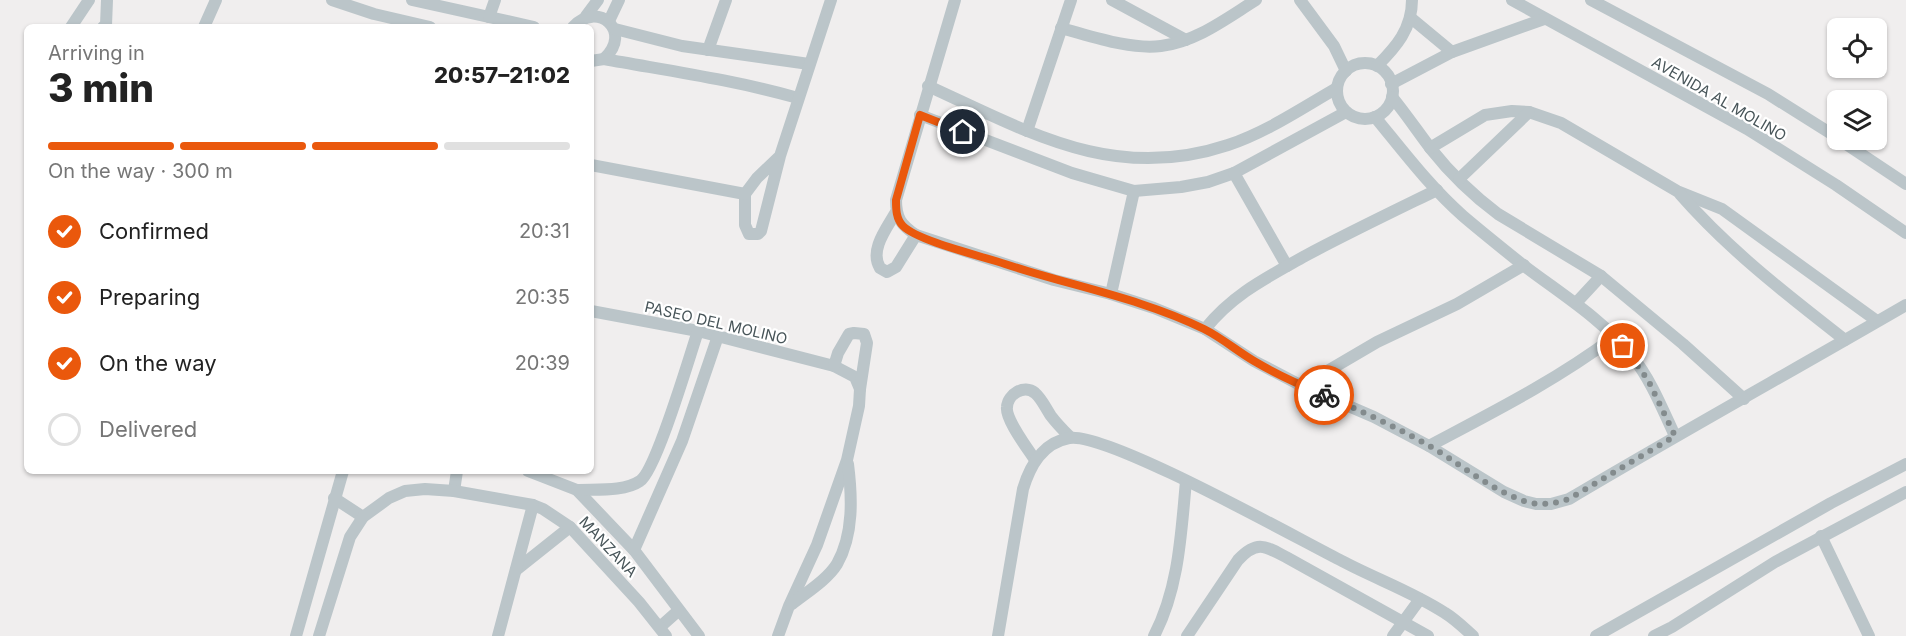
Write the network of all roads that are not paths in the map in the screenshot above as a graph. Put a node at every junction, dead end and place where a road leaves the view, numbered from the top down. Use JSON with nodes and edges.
{"nodes":[{"id":1,"x":89,"y":0,"type":"edge"},
{"id":2,"x":107,"y":0,"type":"edge"},
{"id":3,"x":216,"y":0,"type":"edge"},
{"id":4,"x":332,"y":0,"type":"edge"},
{"id":5,"x":412,"y":0,"type":"edge"},
{"id":6,"x":495,"y":0,"type":"edge"},
{"id":7,"x":598,"y":0,"type":"edge"},
{"id":8,"x":619,"y":0,"type":"edge"},
{"id":9,"x":726,"y":0,"type":"edge"},
{"id":10,"x":831,"y":0,"type":"edge"},
{"id":11,"x":955,"y":0,"type":"edge"},
{"id":12,"x":1071,"y":0,"type":"edge"},
{"id":13,"x":1112,"y":0,"type":"edge"},
{"id":14,"x":1256,"y":0,"type":"edge"},
{"id":15,"x":1300,"y":0,"type":"edge"},
{"id":16,"x":1412,"y":0,"type":"edge"},
{"id":17,"x":1512,"y":0,"type":"edge"},
{"id":18,"x":1591,"y":0,"type":"edge"},
{"id":19,"x":489,"y":16,"type":"junction"},
{"id":20,"x":586,"y":16,"type":"junction"},
{"id":21,"x":1411,"y":18,"type":"junction"},
{"id":22,"x":1544,"y":19,"type":"junction"},
{"id":23,"x":73,"y":24,"type":"edge"},
{"id":24,"x":107,"y":24,"type":"edge"},
{"id":25,"x":205,"y":24,"type":"edge"},
{"id":26,"x":417,"y":24,"type":"edge"},
{"id":27,"x":522,"y":24,"type":"edge"},
{"id":28,"x":576,"y":24,"type":"edge"},
{"id":29,"x":612,"y":25,"type":"junction"},
{"id":30,"x":1061,"y":28,"type":"junction"},
{"id":31,"x":1186,"y":40,"type":"junction"},
{"id":32,"x":708,"y":50,"type":"junction"},
{"id":33,"x":1452,"y":52,"type":"junction"},
{"id":34,"x":604,"y":59,"type":"junction"},
{"id":35,"x":594,"y":61,"type":"edge"},
{"id":36,"x":809,"y":64,"type":"junction"},
{"id":37,"x":1377,"y":66,"type":"junction"},
{"id":38,"x":1346,"y":70,"type":"junction"},
{"id":39,"x":1391,"y":84,"type":"junction"},
{"id":40,"x":928,"y":86,"type":"junction"},
{"id":41,"x":1337,"y":88,"type":"junction"},
{"id":42,"x":1392,"y":97,"type":"junction"},
{"id":43,"x":798,"y":98,"type":"junction"},
{"id":44,"x":1346,"y":112,"type":"junction"},
{"id":45,"x":1529,"y":112,"type":"junction"},
{"id":46,"x":920,"y":115,"type":"junction"},
{"id":47,"x":1375,"y":117,"type":"junction"},
{"id":48,"x":1027,"y":131,"type":"junction"},
{"id":49,"x":1827,"y":131,"type":"edge"},
{"id":50,"x":1430,"y":148,"type":"junction"},
{"id":51,"x":1855,"y":150,"type":"edge"},
{"id":52,"x":780,"y":156,"type":"junction"},
{"id":53,"x":594,"y":166,"type":"edge"},
{"id":54,"x":1234,"y":172,"type":"junction"},
{"id":55,"x":1459,"y":179,"type":"junction"},
{"id":56,"x":1906,"y":184,"type":"edge"},
{"id":57,"x":1437,"y":190,"type":"junction"},
{"id":58,"x":1677,"y":190,"type":"junction"},
{"id":59,"x":1134,"y":191,"type":"junction"},
{"id":60,"x":745,"y":194,"type":"junction"},
{"id":61,"x":896,"y":212,"type":"junction"},
{"id":62,"x":1906,"y":233,"type":"edge"},
{"id":63,"x":915,"y":235,"type":"junction"},
{"id":64,"x":1524,"y":265,"type":"junction"},
{"id":65,"x":1287,"y":266,"type":"junction"},
{"id":66,"x":1601,"y":276,"type":"junction"},
{"id":67,"x":1111,"y":294,"type":"junction"},
{"id":68,"x":1576,"y":303,"type":"junction"},
{"id":69,"x":1906,"y":305,"type":"edge"},
{"id":70,"x":594,"y":312,"type":"edge"},
{"id":71,"x":1877,"y":321,"type":"junction"},
{"id":72,"x":1205,"y":329,"type":"junction"},
{"id":73,"x":698,"y":331,"type":"junction"},
{"id":74,"x":718,"y":336,"type":"junction"},
{"id":75,"x":1614,"y":337,"type":"junction"},
{"id":76,"x":1845,"y":340,"type":"junction"},
{"id":77,"x":834,"y":366,"type":"junction"},
{"id":78,"x":1302,"y":386,"type":"junction"},
{"id":79,"x":860,"y":389,"type":"junction"},
{"id":80,"x":1744,"y":399,"type":"junction"},
{"id":81,"x":1675,"y":436,"type":"junction"},
{"id":82,"x":1070,"y":437,"type":"junction"},
{"id":83,"x":1429,"y":446,"type":"junction"},
{"id":84,"x":847,"y":460,"type":"junction"},
{"id":85,"x":1035,"y":460,"type":"junction"},
{"id":86,"x":1906,"y":464,"type":"edge"},
{"id":87,"x":342,"y":474,"type":"edge"},
{"id":88,"x":457,"y":474,"type":"edge"},
{"id":89,"x":536,"y":474,"type":"edge"},
{"id":90,"x":643,"y":480,"type":"junction"},
{"id":91,"x":1186,"y":481,"type":"junction"},
{"id":92,"x":577,"y":490,"type":"junction"},
{"id":93,"x":454,"y":491,"type":"junction"},
{"id":94,"x":1906,"y":492,"type":"edge"},
{"id":95,"x":660,"y":493,"type":"junction"},
{"id":96,"x":334,"y":498,"type":"junction"},
{"id":97,"x":533,"y":505,"type":"junction"},
{"id":98,"x":363,"y":517,"type":"junction"},
{"id":99,"x":570,"y":527,"type":"junction"},
{"id":100,"x":1821,"y":536,"type":"junction"},
{"id":101,"x":634,"y":550,"type":"junction"},
{"id":102,"x":516,"y":570,"type":"junction"},
{"id":103,"x":1420,"y":598,"type":"junction"},
{"id":104,"x":789,"y":606,"type":"junction"},
{"id":105,"x":678,"y":611,"type":"junction"},
{"id":106,"x":1402,"y":622,"type":"junction"},
{"id":107,"x":663,"y":632,"type":"edge"},
{"id":108,"x":1674,"y":632,"type":"edge"},
{"id":109,"x":298,"y":635,"type":"edge"},
{"id":110,"x":319,"y":636,"type":"edge"},
{"id":111,"x":498,"y":636,"type":"edge"},
{"id":112,"x":699,"y":636,"type":"edge"},
{"id":113,"x":777,"y":636,"type":"edge"},
{"id":114,"x":998,"y":636,"type":"edge"},
{"id":115,"x":1154,"y":636,"type":"edge"},
{"id":116,"x":1187,"y":636,"type":"edge"},
{"id":117,"x":1393,"y":636,"type":"edge"},
{"id":118,"x":1428,"y":636,"type":"edge"},
{"id":119,"x":1473,"y":636,"type":"edge"},
{"id":120,"x":1596,"y":636,"type":"edge"},
{"id":121,"x":1654,"y":636,"type":"edge"},
{"id":122,"x":1869,"y":636,"type":"edge"}],
"edges":[{"from":1,"to":23,"type":"street"},
{"from":2,"to":24,"type":"street"},
{"from":3,"to":25,"type":"street"},
{"from":4,"to":26,"type":"street"},
{"from":5,"to":19,"type":"street"},
{"from":6,"to":19,"type":"street"},
{"from":7,"to":20,"type":"street"},
{"from":8,"to":29,"type":"street"},
{"from":9,"to":32,"type":"street"},
{"from":10,"to":36,"type":"street"},
{"from":11,"to":40,"type":"street"},
{"from":12,"to":30,"type":"street"},
{"from":13,"to":31,"type":"street"},
{"from":14,"to":31,"type":"street"},
{"from":15,"to":38,"type":"street"},
{"from":16,"to":21,"type":"street"},
{"from":17,"to":22,"type":"street","name":"AVENIDA AL MOLINO"},
{"from":18,"to":49,"type":"street","name":"AVENIDA AL MOLINO"},
{"from":19,"to":27,"type":"street"},
{"from":20,"to":28,"type":"street"},
{"from":20,"to":29,"type":"street"},
{"from":21,"to":33,"type":"street"},
{"from":21,"to":37,"type":"street"},
{"from":22,"to":33,"type":"street"},
{"from":22,"to":62,"type":"street","name":"AVENIDA AL MOLINO"},
{"from":29,"to":32,"type":"street"},
{"from":29,"to":34,"type":"street"},
{"from":30,"to":31,"type":"street"},
{"from":30,"to":48,"type":"street"},
{"from":32,"to":36,"type":"street"},
{"from":33,"to":39,"type":"street"},
{"from":34,"to":35,"type":"street"},
{"from":34,"to":43,"type":"street"},
{"from":36,"to":43,"type":"street"},
{"from":37,"to":38,"type":"street"},
{"from":37,"to":39,"type":"street"},
{"from":38,"to":41,"type":"street"},
{"from":39,"to":42,"type":"street"},
{"from":40,"to":46,"type":"street"},
{"from":40,"to":48,"type":"street"},
{"from":41,"to":44,"type":"street"},
{"from":41,"to":48,"type":"street"},
{"from":42,"to":47,"type":"street"},
{"from":42,"to":50,"type":"street"},
{"from":43,"to":52,"type":"street"},
{"from":44,"to":47,"type":"street"},
{"from":44,"to":54,"type":"street"},
{"from":45,"to":50,"type":"street"},
{"from":45,"to":55,"type":"street"},
{"from":45,"to":58,"type":"street"},
{"from":46,"to":59,"type":"street"},
{"from":46,"to":61,"type":"street"},
{"from":47,"to":57,"type":"street"},
{"from":50,"to":55,"type":"street"},
{"from":51,"to":56,"type":"street","name":"AVENIDA AL MOLINO"},
{"from":52,"to":60,"type":"street"},
{"from":52,"to":60,"type":"street"},
{"from":53,"to":60,"type":"street"},
{"from":54,"to":59,"type":"street"},
{"from":54,"to":65,"type":"street"},
{"from":55,"to":66,"type":"street"},
{"from":57,"to":64,"type":"street"},
{"from":57,"to":65,"type":"street"},
{"from":58,"to":71,"type":"street"},
{"from":58,"to":76,"type":"street"},
{"from":59,"to":67,"type":"street"},
{"from":61,"to":63,"type":"street"},
{"from":61,"to":63,"type":"street"},
{"from":63,"to":67,"type":"street"},
{"from":64,"to":68,"type":"street"},
{"from":64,"to":78,"type":"street"},
{"from":65,"to":72,"type":"street"},
{"from":66,"to":68,"type":"street"},
{"from":66,"to":80,"type":"street"},
{"from":67,"to":72,"type":"street"},
{"from":68,"to":75,"type":"street"},
{"from":69,"to":71,"type":"street"},
{"from":70,"to":73,"type":"street","name":"PASEO DEL MOLINO"},
{"from":71,"to":76,"type":"street"},
{"from":72,"to":78,"type":"street"},
{"from":73,"to":74,"type":"street","name":"PASEO DEL MOLINO"},
{"from":73,"to":90,"type":"street"},
{"from":74,"to":77,"type":"street","name":"PASEO DEL MOLINO"},
{"from":74,"to":95,"type":"street"},
{"from":75,"to":81,"type":"street"},
{"from":75,"to":83,"type":"street"},
{"from":76,"to":80,"type":"street"},
{"from":77,"to":79,"type":"street"},
{"from":77,"to":79,"type":"street"},
{"from":78,"to":83,"type":"street"},
{"from":79,"to":84,"type":"street"},
{"from":80,"to":81,"type":"street"},
{"from":81,"to":83,"type":"street"},
{"from":82,"to":85,"type":"street"},
{"from":82,"to":85,"type":"street"},
{"from":82,"to":91,"type":"street"},
{"from":84,"to":104,"type":"street"},
{"from":84,"to":104,"type":"street"},
{"from":85,"to":114,"type":"street"},
{"from":86,"to":120,"type":"street"},
{"from":87,"to":96,"type":"street"},
{"from":88,"to":93,"type":"street"},
{"from":89,"to":92,"type":"street"},
{"from":90,"to":92,"type":"street"},
{"from":90,"to":95,"type":"street"},
{"from":91,"to":103,"type":"street"},
{"from":91,"to":115,"type":"street"},
{"from":92,"to":101,"type":"street"},
{"from":93,"to":97,"type":"street","name":"MANZANA"},
{"from":93,"to":98,"type":"street","name":"MANZANA"},
{"from":94,"to":100,"type":"street"},
{"from":95,"to":101,"type":"street"},
{"from":96,"to":98,"type":"street"},
{"from":96,"to":109,"type":"street"},
{"from":97,"to":99,"type":"street","name":"MANZANA"},
{"from":97,"to":102,"type":"street"},
{"from":98,"to":110,"type":"street","name":"MANZANA"},
{"from":99,"to":102,"type":"street"},
{"from":99,"to":107,"type":"street","name":"MANZANA"},
{"from":100,"to":108,"type":"street"},
{"from":100,"to":122,"type":"street"},
{"from":101,"to":105,"type":"street"},
{"from":102,"to":111,"type":"street"},
{"from":103,"to":106,"type":"street"},
{"from":103,"to":119,"type":"street"},
{"from":104,"to":113,"type":"street"},
{"from":105,"to":107,"type":"street"},
{"from":105,"to":112,"type":"street"},
{"from":106,"to":116,"type":"street"},
{"from":106,"to":117,"type":"street"},
{"from":106,"to":118,"type":"street"},
{"from":108,"to":121,"type":"street"}]}
